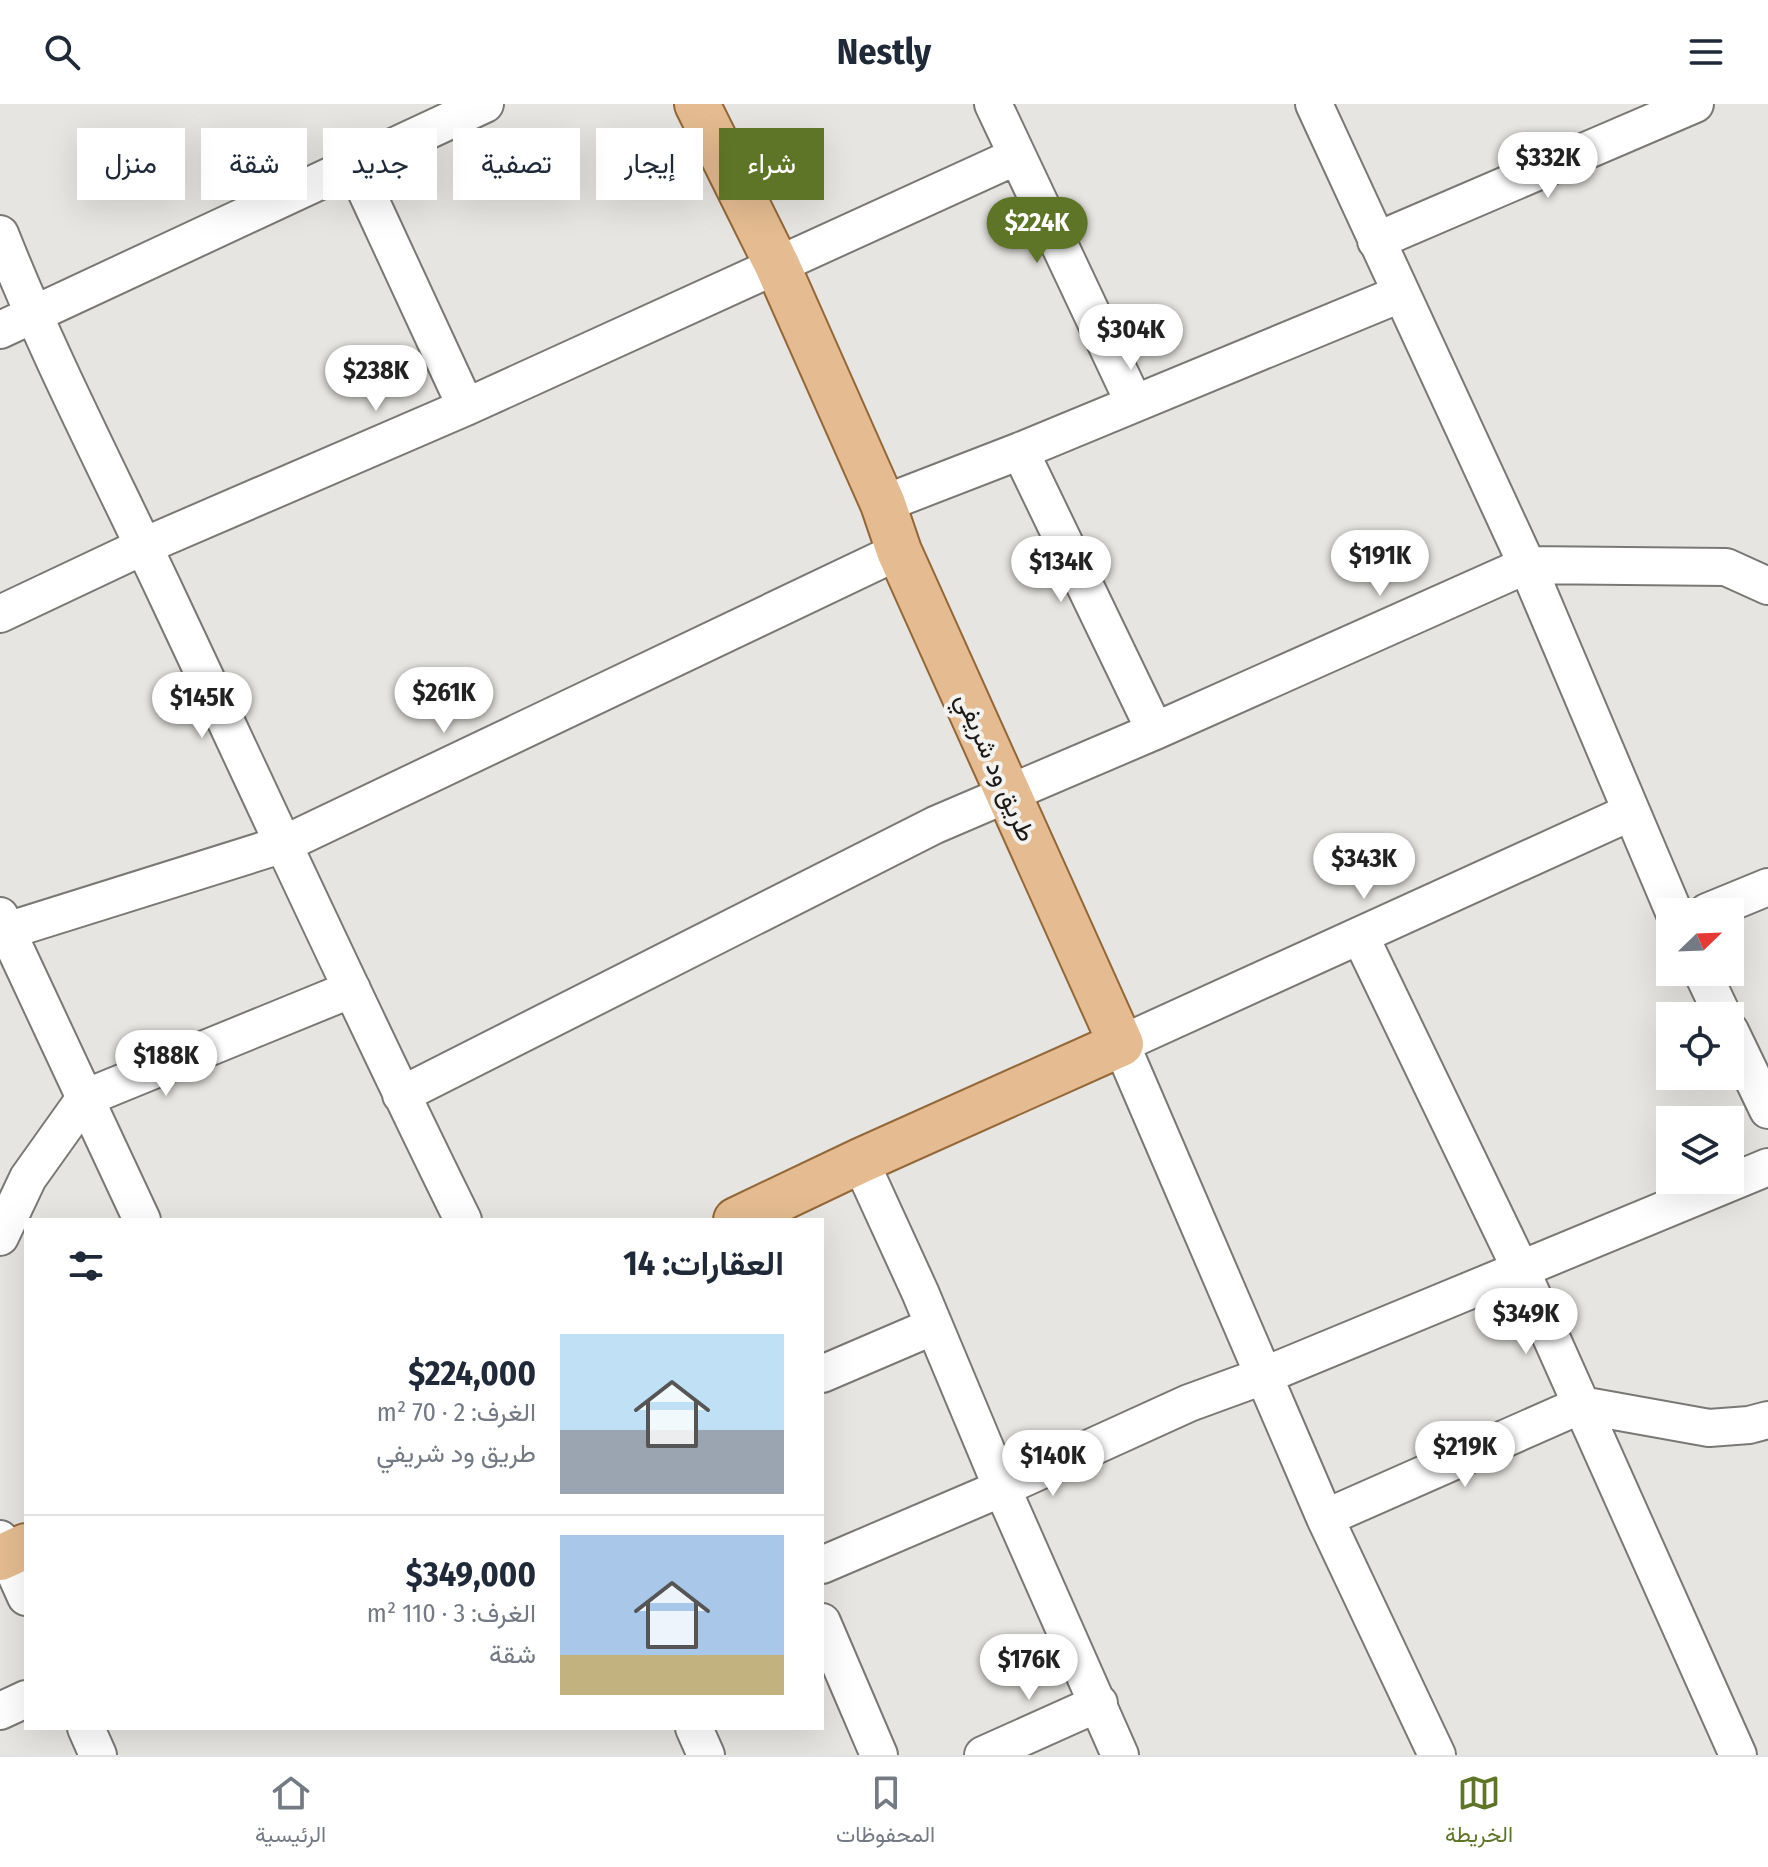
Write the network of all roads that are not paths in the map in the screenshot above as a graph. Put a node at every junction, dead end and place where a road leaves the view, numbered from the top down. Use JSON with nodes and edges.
{"nodes":[{"id":1,"x":485,"y":104,"type":"edge"},
{"id":2,"x":697,"y":104,"type":"edge"},
{"id":3,"x":993,"y":104,"type":"edge"},
{"id":4,"x":1314,"y":104,"type":"edge"},
{"id":5,"x":1695,"y":104,"type":"edge"},
{"id":6,"x":1656,"y":112,"type":"edge"},
{"id":7,"x":433,"y":128,"type":"edge"},
{"id":8,"x":1017,"y":156,"type":"junction"},
{"id":9,"x":323,"y":180,"type":"edge"},
{"id":10,"x":370,"y":200,"type":"edge"},
{"id":11,"x":0,"y":234,"type":"edge"},
{"id":12,"x":1376,"y":241,"type":"junction"},
{"id":13,"x":777,"y":265,"type":"junction"},
{"id":14,"x":1400,"y":294,"type":"junction"},
{"id":15,"x":32,"y":316,"type":"junction"},
{"id":16,"x":0,"y":330,"type":"edge"},
{"id":17,"x":1134,"y":403,"type":"junction"},
{"id":18,"x":466,"y":407,"type":"junction"},
{"id":19,"x":1020,"y":451,"type":"junction"},
{"id":20,"x":883,"y":504,"type":"junction"},
{"id":21,"x":144,"y":546,"type":"junction"},
{"id":22,"x":899,"y":551,"type":"junction"},
{"id":23,"x":1527,"y":565,"type":"junction"},
{"id":24,"x":1768,"y":586,"type":"edge"},
{"id":25,"x":0,"y":614,"type":"edge"},
{"id":26,"x":1155,"y":731,"type":"junction"},
{"id":27,"x":1007,"y":793,"type":"junction"},
{"id":28,"x":1631,"y":812,"type":"junction"},
{"id":29,"x":284,"y":844,"type":"junction"},
{"id":30,"x":1768,"y":887,"type":"edge"},
{"id":31,"x":1668,"y":898,"type":"edge"},
{"id":32,"x":1741,"y":898,"type":"edge"},
{"id":33,"x":2,"y":927,"type":"edge"},
{"id":34,"x":1360,"y":936,"type":"junction"},
{"id":35,"x":352,"y":989,"type":"junction"},
{"id":36,"x":1121,"y":1044,"type":"junction"},
{"id":37,"x":1744,"y":1060,"type":"edge"},
{"id":38,"x":401,"y":1095,"type":"junction"},
{"id":39,"x":85,"y":1098,"type":"junction"},
{"id":40,"x":1768,"y":1110,"type":"edge"},
{"id":41,"x":860,"y":1161,"type":"junction"},
{"id":42,"x":1768,"y":1167,"type":"edge"},
{"id":43,"x":141,"y":1218,"type":"edge"},
{"id":44,"x":462,"y":1218,"type":"edge"},
{"id":45,"x":740,"y":1218,"type":"edge"},
{"id":46,"x":0,"y":1237,"type":"edge"},
{"id":47,"x":1521,"y":1270,"type":"junction"},
{"id":48,"x":934,"y":1326,"type":"junction"},
{"id":49,"x":824,"y":1373,"type":"edge"},
{"id":50,"x":1263,"y":1376,"type":"junction"},
{"id":51,"x":1581,"y":1405,"type":"junction"},
{"id":52,"x":1768,"y":1420,"type":"edge"},
{"id":53,"x":1002,"y":1488,"type":"junction"},
{"id":54,"x":1325,"y":1518,"type":"junction"},
{"id":55,"x":8,"y":1550,"type":"edge"},
{"id":56,"x":824,"y":1564,"type":"edge"},
{"id":57,"x":24,"y":1592,"type":"edge"},
{"id":58,"x":824,"y":1627,"type":"edge"},
{"id":59,"x":24,"y":1700,"type":"edge"},
{"id":60,"x":1099,"y":1703,"type":"junction"},
{"id":61,"x":0,"y":1711,"type":"edge"},
{"id":62,"x":87,"y":1730,"type":"edge"},
{"id":63,"x":695,"y":1730,"type":"edge"},
{"id":64,"x":98,"y":1755,"type":"edge"},
{"id":65,"x":706,"y":1755,"type":"edge"},
{"id":66,"x":879,"y":1755,"type":"edge"},
{"id":67,"x":983,"y":1755,"type":"edge"},
{"id":68,"x":1120,"y":1755,"type":"edge"},
{"id":69,"x":1437,"y":1755,"type":"edge"},
{"id":70,"x":1738,"y":1755,"type":"edge"}],
"edges":[{"from":1,"to":7,"type":"street"},
{"from":2,"to":13,"type":"main road","name":"طريق ود شريفي"},
{"from":3,"to":8,"type":"street"},
{"from":4,"to":12,"type":"street"},
{"from":5,"to":6,"type":"street"},
{"from":6,"to":12,"type":"street"},
{"from":8,"to":13,"type":"street"},
{"from":8,"to":17,"type":"street"},
{"from":9,"to":15,"type":"street"},
{"from":10,"to":18,"type":"street"},
{"from":11,"to":15,"type":"street"},
{"from":12,"to":14,"type":"street"},
{"from":13,"to":18,"type":"street"},
{"from":13,"to":20,"type":"main road","name":"طريق ود شريفي"},
{"from":14,"to":17,"type":"street"},
{"from":14,"to":23,"type":"street"},
{"from":15,"to":16,"type":"street"},
{"from":15,"to":21,"type":"street"},
{"from":17,"to":19,"type":"street"},
{"from":18,"to":21,"type":"street"},
{"from":19,"to":20,"type":"street"},
{"from":19,"to":26,"type":"street"},
{"from":20,"to":22,"type":"main road","name":"طريق ود شريفي"},
{"from":21,"to":25,"type":"street"},
{"from":21,"to":29,"type":"street"},
{"from":22,"to":27,"type":"main road","name":"طريق ود شريفي"},
{"from":22,"to":29,"type":"street"},
{"from":23,"to":24,"type":"street"},
{"from":23,"to":26,"type":"street"},
{"from":23,"to":28,"type":"street"},
{"from":26,"to":27,"type":"street"},
{"from":27,"to":36,"type":"main road","name":"طريق ود شريفي"},
{"from":27,"to":38,"type":"street"},
{"from":28,"to":31,"type":"street"},
{"from":28,"to":34,"type":"street"},
{"from":29,"to":33,"type":"street"},
{"from":29,"to":35,"type":"street"},
{"from":30,"to":32,"type":"street"},
{"from":33,"to":39,"type":"street"},
{"from":34,"to":36,"type":"street"},
{"from":34,"to":47,"type":"street"},
{"from":35,"to":38,"type":"street"},
{"from":35,"to":39,"type":"street"},
{"from":36,"to":41,"type":"main road"},
{"from":36,"to":50,"type":"street"},
{"from":37,"to":40,"type":"street"},
{"from":38,"to":44,"type":"street"},
{"from":39,"to":43,"type":"street"},
{"from":39,"to":46,"type":"street"},
{"from":41,"to":45,"type":"main road"},
{"from":41,"to":48,"type":"street"},
{"from":42,"to":47,"type":"street"},
{"from":47,"to":50,"type":"street"},
{"from":47,"to":51,"type":"street"},
{"from":48,"to":49,"type":"street"},
{"from":48,"to":53,"type":"street"},
{"from":50,"to":53,"type":"street"},
{"from":50,"to":54,"type":"street"},
{"from":51,"to":52,"type":"street"},
{"from":51,"to":54,"type":"street"},
{"from":51,"to":70,"type":"street"},
{"from":53,"to":56,"type":"street"},
{"from":53,"to":60,"type":"street"},
{"from":54,"to":69,"type":"street"},
{"from":55,"to":57,"type":"street"},
{"from":58,"to":66,"type":"street"},
{"from":59,"to":61,"type":"street"},
{"from":60,"to":67,"type":"street"},
{"from":60,"to":68,"type":"street"},
{"from":62,"to":64,"type":"street"},
{"from":63,"to":65,"type":"street"}]}
